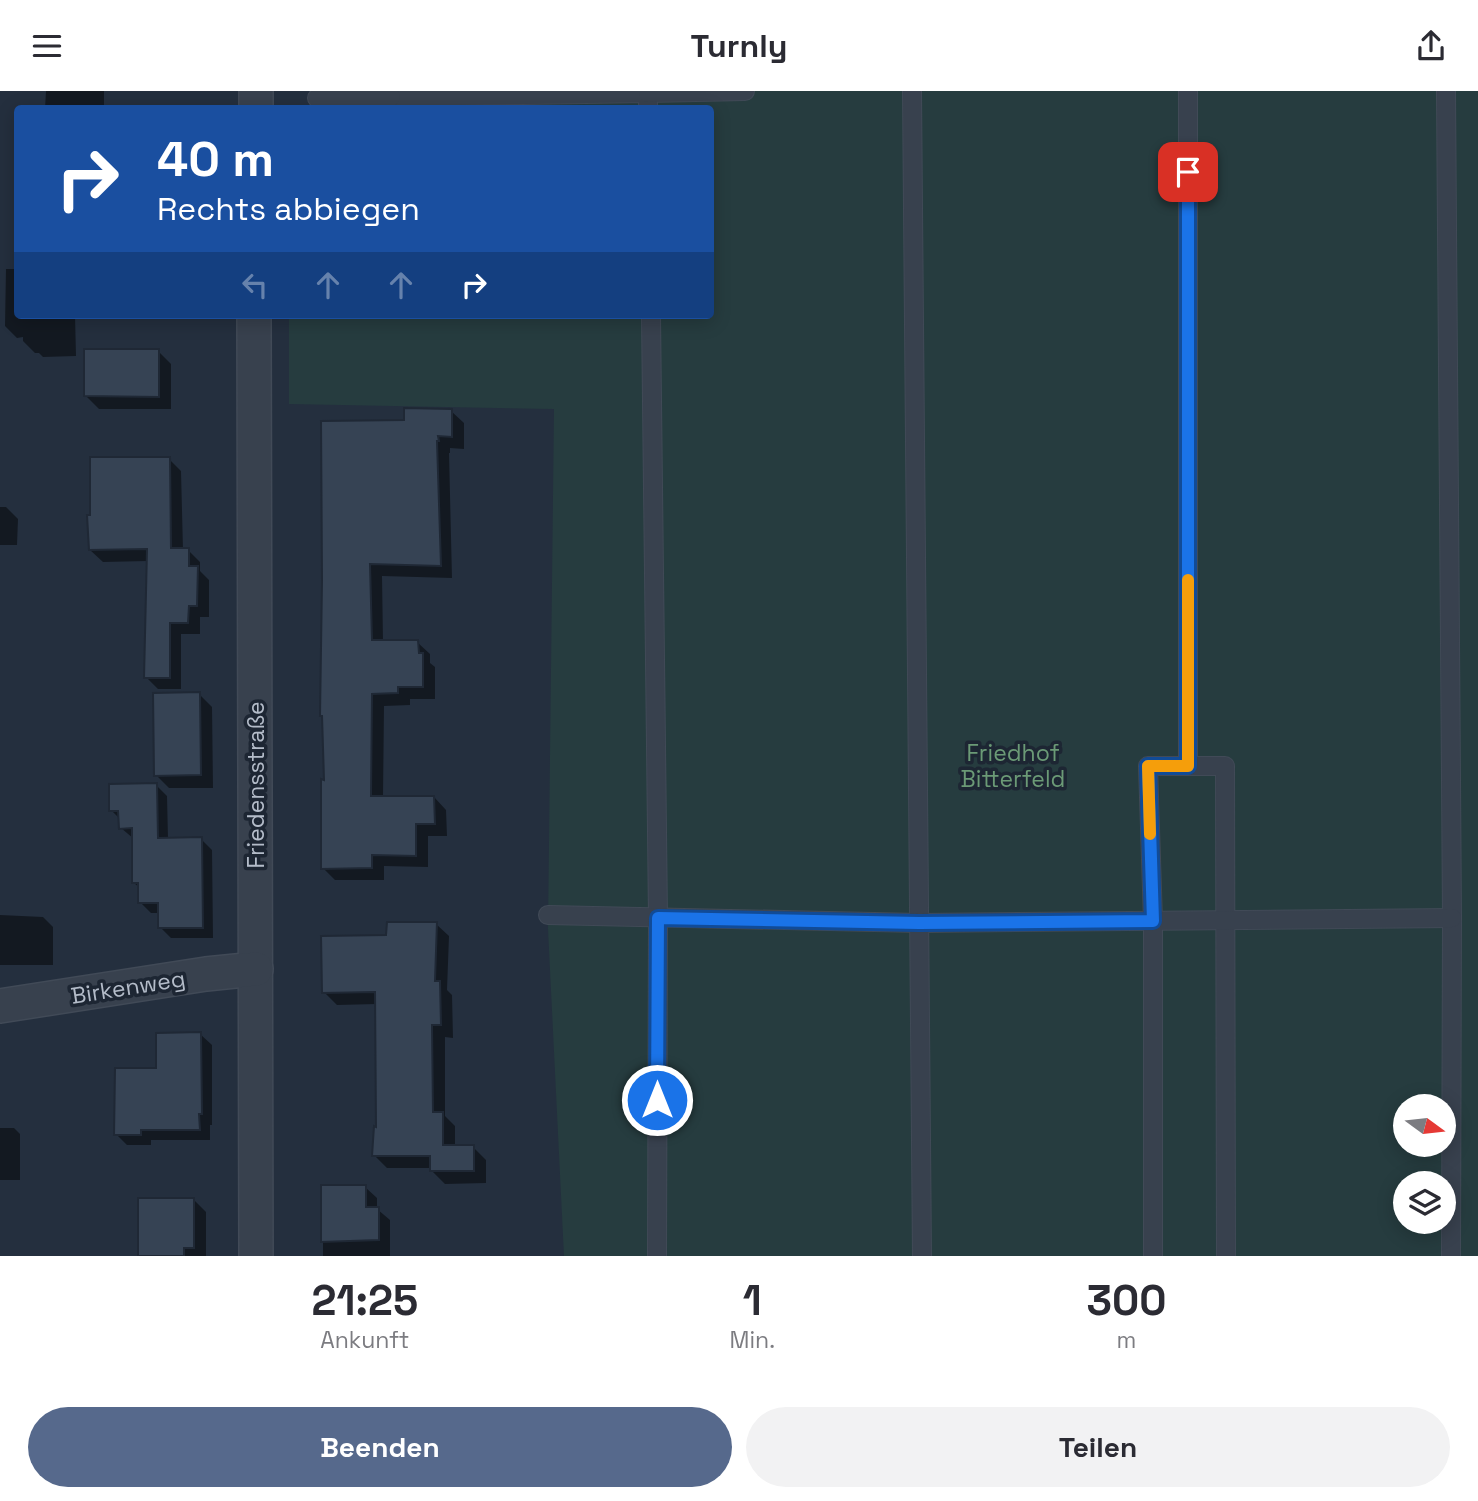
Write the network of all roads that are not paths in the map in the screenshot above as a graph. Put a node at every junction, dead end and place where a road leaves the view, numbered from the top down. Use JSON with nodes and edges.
{"nodes":[{"id":1,"x":746,"y":91,"type":"edge"},
{"id":2,"x":912,"y":91,"type":"edge"},
{"id":3,"x":1188,"y":91,"type":"edge"},
{"id":4,"x":1446,"y":91,"type":"edge"},
{"id":5,"x":601,"y":92,"type":"edge"},
{"id":6,"x":391,"y":94,"type":"edge"},
{"id":7,"x":317,"y":99,"type":"edge"},
{"id":8,"x":648,"y":101,"type":"edge"},
{"id":9,"x":254,"y":319,"type":"edge"},
{"id":10,"x":651,"y":319,"type":"edge"},
{"id":11,"x":1188,"y":766,"type":"junction"},
{"id":12,"x":548,"y":915,"type":"dead end"},
{"id":13,"x":658,"y":918,"type":"junction"},
{"id":14,"x":1452,"y":918,"type":"junction"},
{"id":15,"x":1224,"y":919,"type":"junction"},
{"id":16,"x":1153,"y":921,"type":"junction"},
{"id":17,"x":919,"y":923,"type":"junction"},
{"id":18,"x":256,"y":969,"type":"junction"},
{"id":19,"x":0,"y":1006,"type":"edge"},
{"id":20,"x":256,"y":1256,"type":"edge"},
{"id":21,"x":657,"y":1256,"type":"edge"},
{"id":22,"x":922,"y":1256,"type":"edge"},
{"id":23,"x":1153,"y":1256,"type":"edge"},
{"id":24,"x":1226,"y":1256,"type":"edge"},
{"id":25,"x":1451,"y":1256,"type":"edge"}],
"edges":[{"from":1,"to":8,"type":"lane"},
{"from":2,"to":17,"type":"lane"},
{"from":3,"to":11,"type":"lane"},
{"from":4,"to":14,"type":"lane"},
{"from":5,"to":6,"type":"lane"},
{"from":5,"to":8,"type":"lane"},
{"from":6,"to":7,"type":"lane"},
{"from":9,"to":18,"type":"street","name":"Friedensstraße"},
{"from":10,"to":13,"type":"lane"},
{"from":11,"to":15,"type":"lane"},
{"from":11,"to":16,"type":"lane"},
{"from":12,"to":13,"type":"lane"},
{"from":13,"to":17,"type":"lane"},
{"from":13,"to":21,"type":"lane"},
{"from":14,"to":15,"type":"lane"},
{"from":14,"to":25,"type":"lane"},
{"from":15,"to":16,"type":"lane"},
{"from":15,"to":24,"type":"lane"},
{"from":16,"to":17,"type":"lane"},
{"from":16,"to":23,"type":"lane"},
{"from":17,"to":22,"type":"lane"},
{"from":18,"to":19,"type":"street","name":"Birkenweg"},
{"from":18,"to":20,"type":"street","name":"Friedensstraße"}]}
